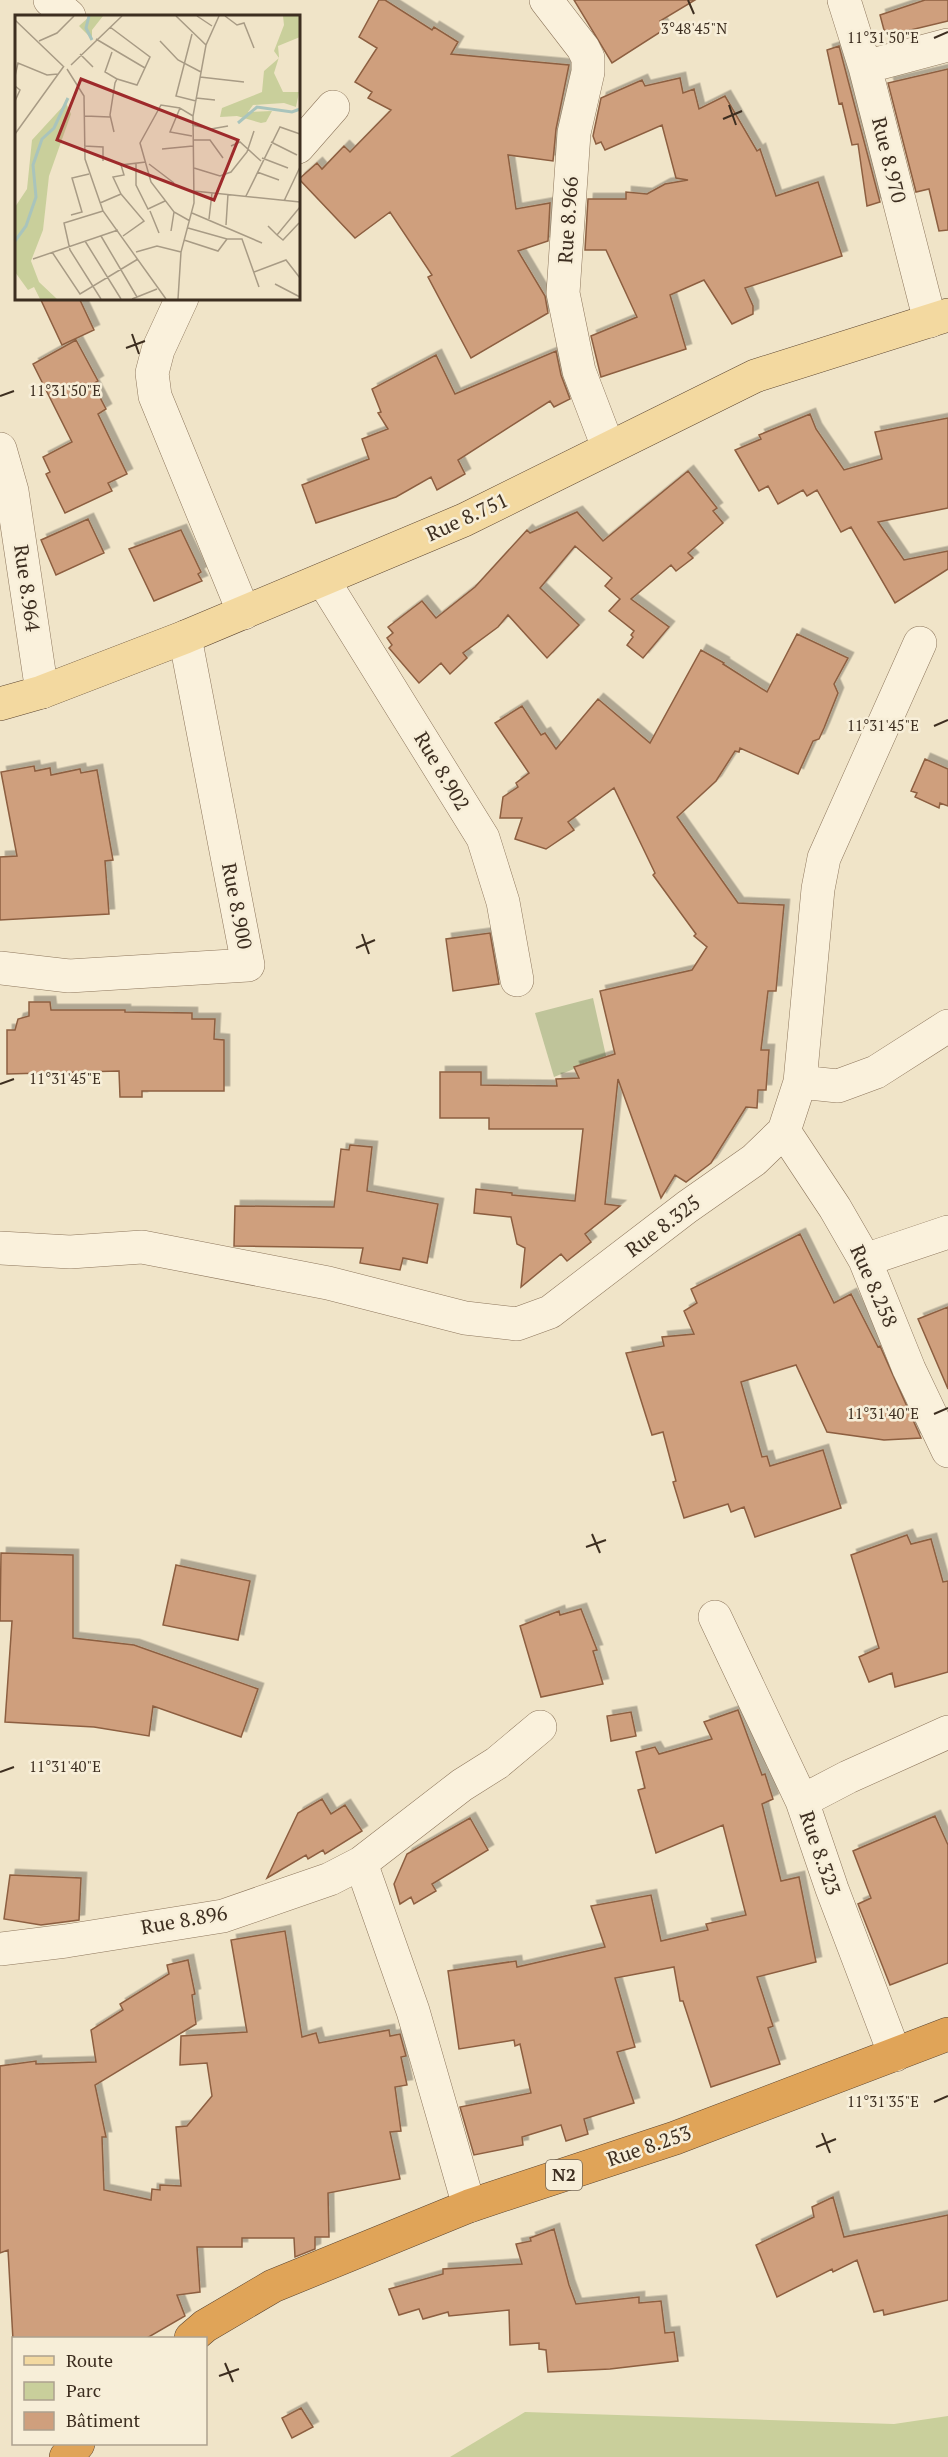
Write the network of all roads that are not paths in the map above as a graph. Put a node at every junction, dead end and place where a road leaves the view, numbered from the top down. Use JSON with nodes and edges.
{"nodes":[{"id":1,"x":50,"y":0,"type":"edge"},
{"id":2,"x":546,"y":0,"type":"edge"},
{"id":3,"x":844,"y":0,"type":"edge"},
{"id":4,"x":68,"y":15,"type":"edge"},
{"id":5,"x":948,"y":45,"type":"edge"},
{"id":6,"x":865,"y":67,"type":"junction"},
{"id":7,"x":333,"y":107,"type":"dead end"},
{"id":8,"x":300,"y":145,"type":"edge"},
{"id":9,"x":181,"y":300,"type":"edge"},
{"id":10,"x":939,"y":318,"type":"edge"},
{"id":11,"x":608,"y":447,"type":"junction"},
{"id":12,"x":0,"y":449,"type":"edge"},
{"id":13,"x":323,"y":580,"type":"junction"},
{"id":14,"x":244,"y":613,"type":"junction"},
{"id":15,"x":185,"y":638,"type":"junction"},
{"id":16,"x":920,"y":643,"type":"dead end"},
{"id":17,"x":42,"y":692,"type":"junction"},
{"id":18,"x":0,"y":704,"type":"edge"},
{"id":19,"x":0,"y":968,"type":"edge"},
{"id":20,"x":518,"y":980,"type":"dead end"},
{"id":21,"x":948,"y":1026,"type":"edge"},
{"id":22,"x":800,"y":1082,"type":"junction"},
{"id":23,"x":784,"y":1131,"type":"junction"},
{"id":24,"x":948,"y":1232,"type":"edge"},
{"id":25,"x":0,"y":1248,"type":"edge"},
{"id":26,"x":865,"y":1260,"type":"junction"},
{"id":27,"x":948,"y":1450,"type":"edge"},
{"id":28,"x":715,"y":1617,"type":"dead end"},
{"id":29,"x":540,"y":1727,"type":"dead end"},
{"id":30,"x":948,"y":1732,"type":"edge"},
{"id":31,"x":802,"y":1801,"type":"junction"},
{"id":32,"x":361,"y":1863,"type":"junction"},
{"id":33,"x":0,"y":1949,"type":"edge"},
{"id":34,"x":948,"y":2034,"type":"edge"},
{"id":35,"x":895,"y":2055,"type":"junction"},
{"id":36,"x":470,"y":2206,"type":"junction"},
{"id":37,"x":192,"y":2337,"type":"edge"},
{"id":38,"x":77,"y":2445,"type":"edge"},
{"id":39,"x":66,"y":2457,"type":"edge"}],
"edges":[{"from":1,"to":4,"type":"street"},
{"from":2,"to":11,"type":"street","name":"Rue 8.966"},
{"from":3,"to":6,"type":"street","name":"Rue 8.970"},
{"from":5,"to":6,"type":"street"},
{"from":6,"to":10,"type":"street","name":"Rue 8.970"},
{"from":7,"to":8,"type":"street"},
{"from":9,"to":14,"type":"street"},
{"from":10,"to":11,"type":"main road","name":"Rue 8.751"},
{"from":11,"to":13,"type":"main road","name":"Rue 8.751"},
{"from":12,"to":17,"type":"street","name":"Rue 8.964"},
{"from":13,"to":14,"type":"main road","name":"Rue 8.751"},
{"from":13,"to":20,"type":"street","name":"Rue 8.902"},
{"from":14,"to":15,"type":"main road","name":"Rue 8.751"},
{"from":15,"to":17,"type":"main road","name":"Rue 8.751"},
{"from":15,"to":19,"type":"street","name":"Rue 8.900"},
{"from":16,"to":22,"type":"street","name":"Rue 8.325"},
{"from":17,"to":18,"type":"main road","name":"Rue 8.751"},
{"from":21,"to":22,"type":"street"},
{"from":22,"to":23,"type":"street","name":"Rue 8.325"},
{"from":23,"to":25,"type":"street","name":"Rue 8.325"},
{"from":23,"to":26,"type":"street","name":"Rue 8.258"},
{"from":24,"to":26,"type":"street"},
{"from":26,"to":27,"type":"street","name":"Rue 8.258"},
{"from":28,"to":31,"type":"street"},
{"from":29,"to":32,"type":"street","name":"Rue 8.896"},
{"from":30,"to":31,"type":"street","name":"Rue 8.323"},
{"from":31,"to":35,"type":"street","name":"Rue 8.323"},
{"from":32,"to":33,"type":"street","name":"Rue 8.896"},
{"from":32,"to":36,"type":"street"},
{"from":34,"to":35,"type":"highway","name":"Rue 8.253","number":"N2"},
{"from":35,"to":36,"type":"highway","name":"Rue 8.253","number":"N2"},
{"from":36,"to":37,"type":"highway","name":"Rue 8.253","number":"N2"},
{"from":38,"to":39,"type":"highway"}]}
